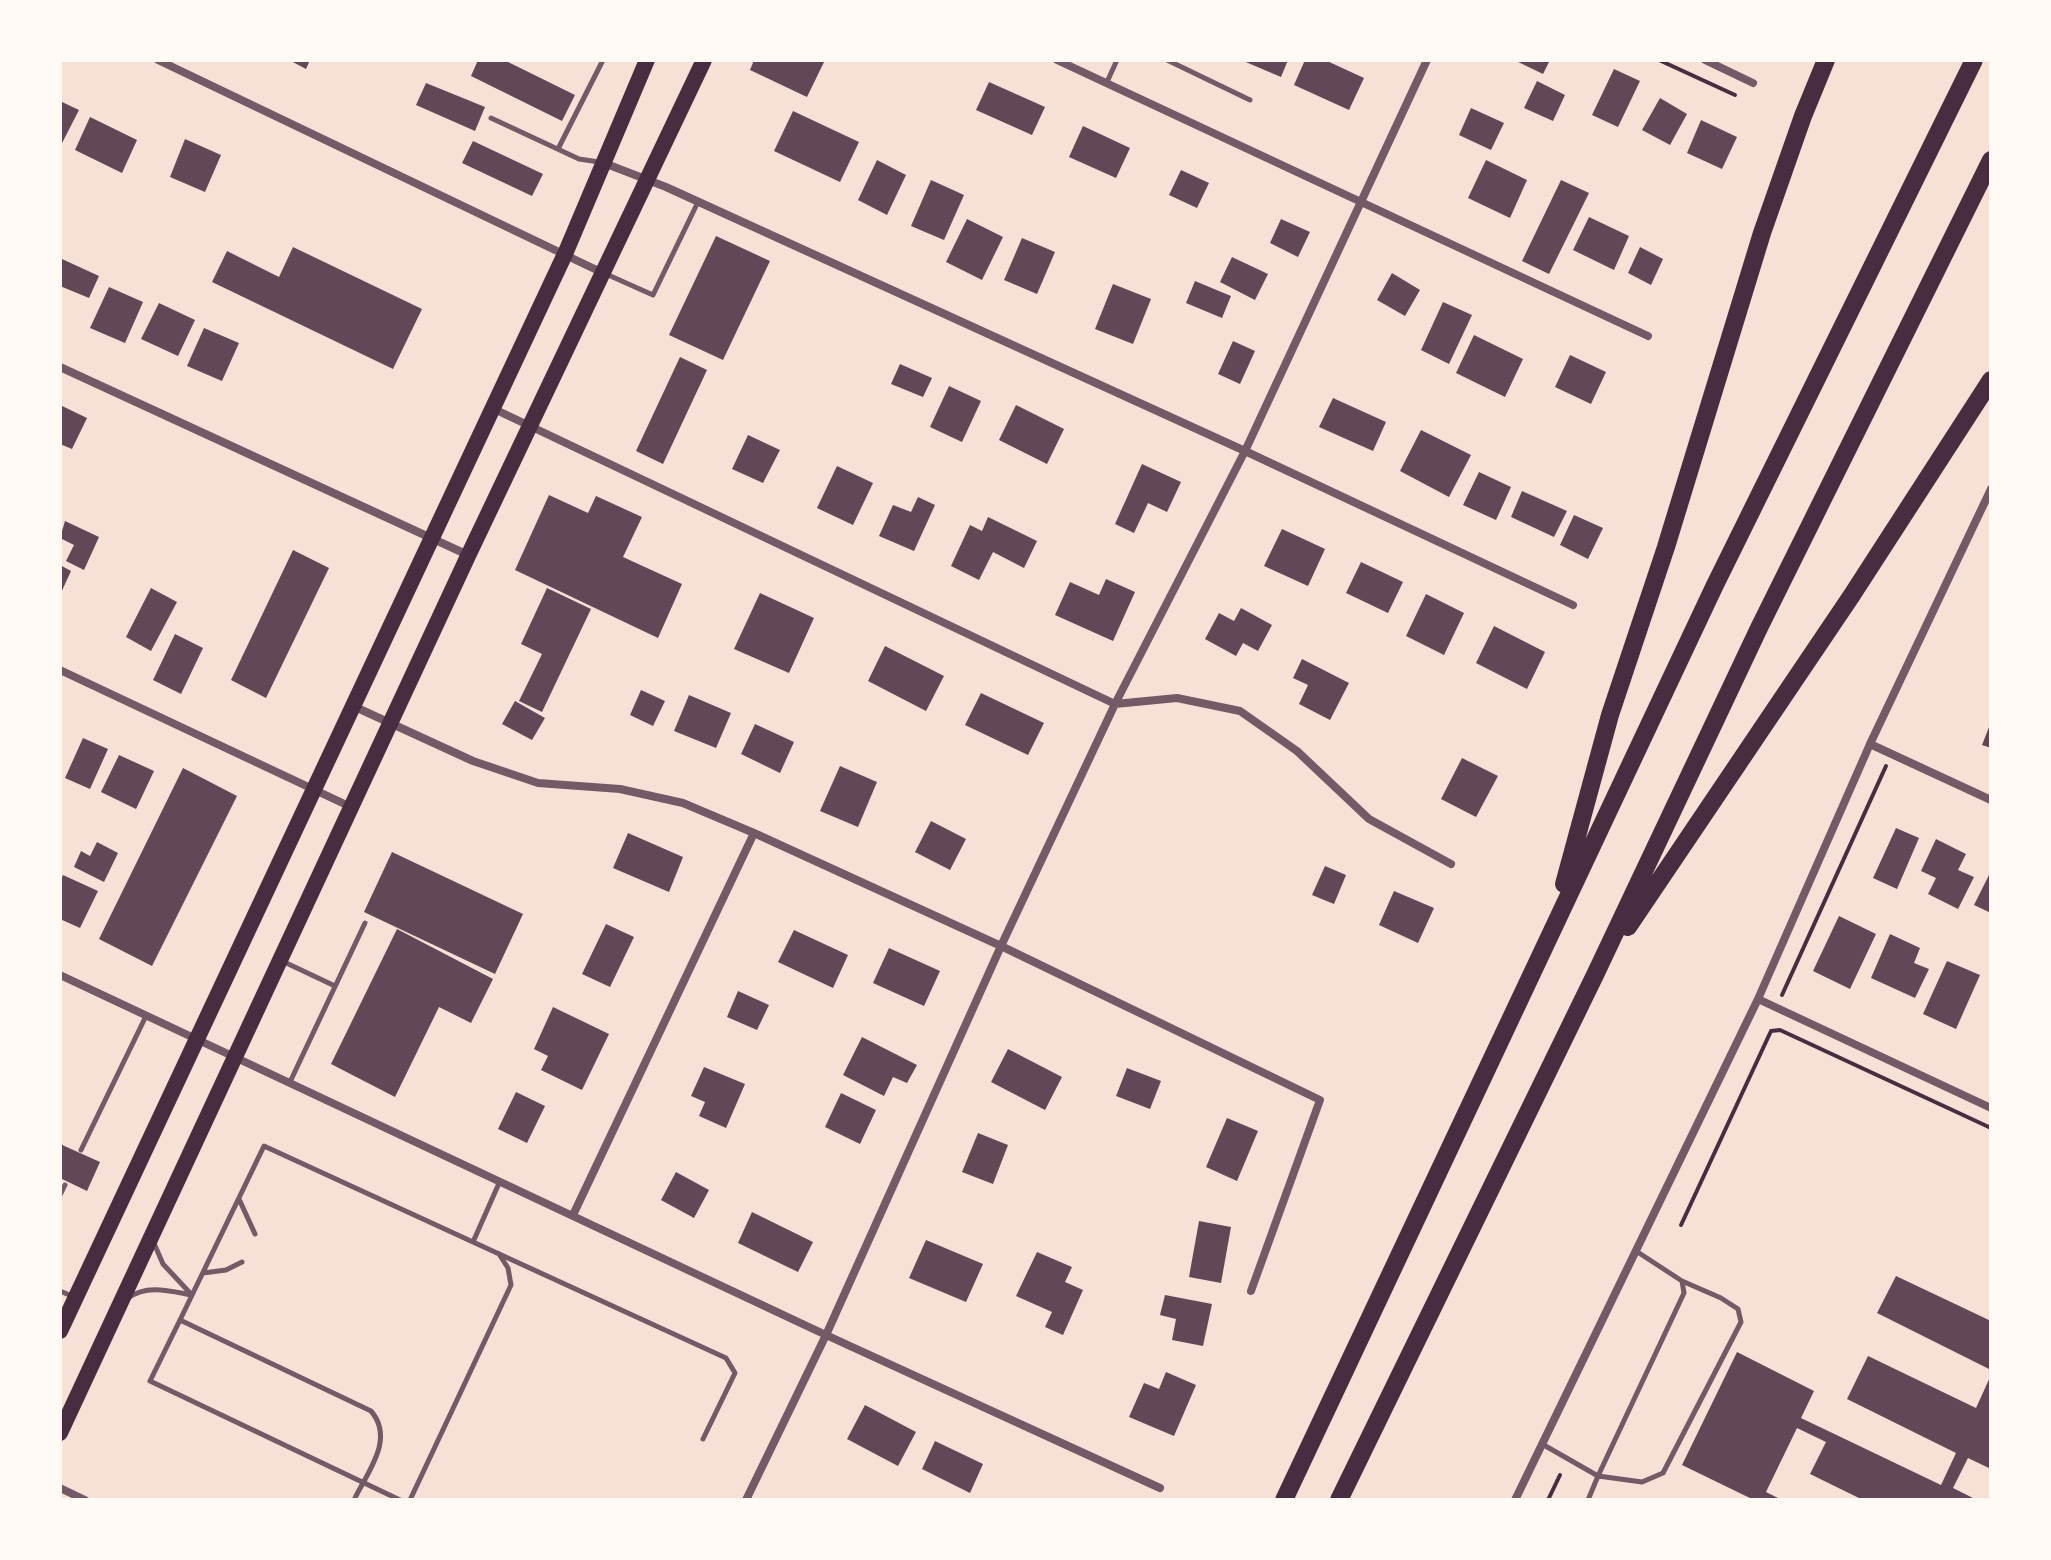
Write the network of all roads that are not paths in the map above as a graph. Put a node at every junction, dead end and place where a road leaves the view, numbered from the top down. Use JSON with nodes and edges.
{"nodes":[{"id":1,"x":158,"y":60,"type":"edge"},
{"id":2,"x":603,"y":60,"type":"edge"},
{"id":3,"x":647,"y":60,"type":"edge"},
{"id":4,"x":704,"y":60,"type":"edge"},
{"id":5,"x":1057,"y":60,"type":"edge"},
{"id":6,"x":1117,"y":60,"type":"edge"},
{"id":7,"x":1167,"y":60,"type":"edge"},
{"id":8,"x":1426,"y":60,"type":"edge"},
{"id":9,"x":1705,"y":60,"type":"edge"},
{"id":10,"x":1826,"y":60,"type":"edge"},
{"id":11,"x":1974,"y":60,"type":"edge"},
{"id":12,"x":1106,"y":83,"type":"junction"},
{"id":13,"x":1753,"y":83,"type":"dead end"},
{"id":14,"x":1250,"y":100,"type":"dead end"},
{"id":15,"x":491,"y":118,"type":"dead end"},
{"id":16,"x":558,"y":149,"type":"junction"},
{"id":17,"x":1991,"y":160,"type":"edge"},
{"id":18,"x":604,"y":163,"type":"junction"},
{"id":19,"x":648,"y":179,"type":"junction"},
{"id":20,"x":698,"y":202,"type":"junction"},
{"id":21,"x":1359,"y":203,"type":"junction"},
{"id":22,"x":565,"y":254,"type":"junction"},
{"id":23,"x":604,"y":273,"type":"junction"},
{"id":24,"x":1648,"y":336,"type":"dead end"},
{"id":25,"x":60,"y":367,"type":"edge"},
{"id":26,"x":1991,"y":380,"type":"edge"},
{"id":27,"x":492,"y":408,"type":"junction"},
{"id":28,"x":530,"y":426,"type":"junction"},
{"id":29,"x":1245,"y":451,"type":"junction"},
{"id":30,"x":1991,"y":489,"type":"edge"},
{"id":31,"x":1988,"y":502,"type":"edge"},
{"id":32,"x":432,"y":538,"type":"junction"},
{"id":33,"x":468,"y":556,"type":"junction"},
{"id":34,"x":1573,"y":605,"type":"dead end"},
{"id":35,"x":60,"y":670,"type":"edge"},
{"id":36,"x":1115,"y":704,"type":"junction"},
{"id":37,"x":353,"y":706,"type":"junction"},
{"id":38,"x":392,"y":722,"type":"junction"},
{"id":39,"x":1870,"y":744,"type":"junction"},
{"id":40,"x":314,"y":789,"type":"junction"},
{"id":41,"x":1991,"y":800,"type":"edge"},
{"id":42,"x":352,"y":807,"type":"junction"},
{"id":43,"x":754,"y":833,"type":"junction"},
{"id":44,"x":1451,"y":864,"type":"dead end"},
{"id":45,"x":365,"y":923,"type":"dead end"},
{"id":46,"x":1552,"y":929,"type":"junction"},
{"id":47,"x":1001,"y":946,"type":"junction"},
{"id":48,"x":280,"y":960,"type":"junction"},
{"id":49,"x":60,"y":975,"type":"edge"},
{"id":50,"x":1595,"y":975,"type":"junction"},
{"id":51,"x":335,"y":986,"type":"junction"},
{"id":52,"x":1758,"y":999,"type":"junction"},
{"id":53,"x":146,"y":1016,"type":"junction"},
{"id":54,"x":197,"y":1040,"type":"junction"},
{"id":55,"x":235,"y":1057,"type":"junction"},
{"id":56,"x":290,"y":1082,"type":"junction"},
{"id":57,"x":1991,"y":1108,"type":"edge"},
{"id":58,"x":81,"y":1150,"type":"dead end"},
{"id":59,"x":500,"y":1181,"type":"junction"},
{"id":60,"x":65,"y":1185,"type":"dead end"},
{"id":61,"x":60,"y":1195,"type":"edge"},
{"id":62,"x":238,"y":1198,"type":"junction"},
{"id":63,"x":573,"y":1215,"type":"junction"},
{"id":64,"x":255,"y":1234,"type":"dead end"},
{"id":65,"x":152,"y":1237,"type":"junction"},
{"id":66,"x":473,"y":1242,"type":"junction"},
{"id":67,"x":1636,"y":1251,"type":"junction"},
{"id":68,"x":499,"y":1254,"type":"junction"},
{"id":69,"x":242,"y":1262,"type":"dead end"},
{"id":70,"x":202,"y":1273,"type":"junction"},
{"id":71,"x":1682,"y":1281,"type":"junction"},
{"id":72,"x":1251,"y":1291,"type":"dead end"},
{"id":73,"x":68,"y":1295,"type":"edge"},
{"id":74,"x":192,"y":1295,"type":"junction"},
{"id":75,"x":120,"y":1304,"type":"junction"},
{"id":76,"x":180,"y":1320,"type":"junction"},
{"id":77,"x":60,"y":1331,"type":"edge"},
{"id":78,"x":826,"y":1335,"type":"junction"},
{"id":79,"x":60,"y":1433,"type":"edge"},
{"id":80,"x":703,"y":1439,"type":"dead end"},
{"id":81,"x":1542,"y":1444,"type":"junction"},
{"id":82,"x":1598,"y":1476,"type":"junction"},
{"id":83,"x":362,"y":1482,"type":"junction"},
{"id":84,"x":60,"y":1488,"type":"edge"},
{"id":85,"x":1160,"y":1488,"type":"dead end"},
{"id":86,"x":85,"y":1500,"type":"edge"},
{"id":87,"x":354,"y":1500,"type":"edge"},
{"id":88,"x":400,"y":1500,"type":"edge"},
{"id":89,"x":410,"y":1500,"type":"edge"},
{"id":90,"x":746,"y":1500,"type":"edge"},
{"id":91,"x":1284,"y":1500,"type":"edge"},
{"id":92,"x":1339,"y":1500,"type":"edge"},
{"id":93,"x":1515,"y":1500,"type":"edge"},
{"id":94,"x":1588,"y":1500,"type":"edge"}],
"edges":[{"from":1,"to":22,"type":"street"},
{"from":2,"to":16,"type":"lane"},
{"from":3,"to":18,"type":"main road"},
{"from":4,"to":19,"type":"main road"},
{"from":5,"to":12,"type":"street"},
{"from":6,"to":12,"type":"lane"},
{"from":7,"to":14,"type":"lane"},
{"from":8,"to":21,"type":"street"},
{"from":9,"to":13,"type":"street"},
{"from":10,"to":46,"type":"highway"},
{"from":11,"to":46,"type":"highway"},
{"from":12,"to":21,"type":"street"},
{"from":15,"to":16,"type":"lane"},
{"from":16,"to":18,"type":"lane"},
{"from":17,"to":50,"type":"highway"},
{"from":18,"to":19,"type":"street"},
{"from":18,"to":22,"type":"main road"},
{"from":19,"to":20,"type":"street"},
{"from":19,"to":23,"type":"main road"},
{"from":20,"to":23,"type":"lane"},
{"from":20,"to":29,"type":"street"},
{"from":21,"to":24,"type":"street"},
{"from":21,"to":29,"type":"street"},
{"from":22,"to":23,"type":"street"},
{"from":22,"to":27,"type":"main road"},
{"from":23,"to":28,"type":"main road"},
{"from":25,"to":32,"type":"street"},
{"from":26,"to":50,"type":"highway"},
{"from":27,"to":28,"type":"street"},
{"from":27,"to":32,"type":"main road"},
{"from":28,"to":33,"type":"main road"},
{"from":28,"to":36,"type":"street"},
{"from":29,"to":34,"type":"street"},
{"from":29,"to":36,"type":"street"},
{"from":30,"to":31,"type":"street"},
{"from":31,"to":39,"type":"street"},
{"from":32,"to":33,"type":"street"},
{"from":32,"to":37,"type":"main road"},
{"from":33,"to":38,"type":"main road"},
{"from":35,"to":40,"type":"street"},
{"from":36,"to":44,"type":"street"},
{"from":36,"to":47,"type":"street"},
{"from":37,"to":38,"type":"street"},
{"from":37,"to":40,"type":"main road"},
{"from":38,"to":42,"type":"main road"},
{"from":38,"to":43,"type":"street"},
{"from":39,"to":41,"type":"street"},
{"from":39,"to":52,"type":"street"},
{"from":40,"to":42,"type":"street"},
{"from":40,"to":54,"type":"main road"},
{"from":42,"to":48,"type":"main road"},
{"from":43,"to":47,"type":"street"},
{"from":43,"to":63,"type":"street"},
{"from":45,"to":51,"type":"lane"},
{"from":46,"to":91,"type":"highway"},
{"from":47,"to":72,"type":"street"},
{"from":47,"to":78,"type":"street"},
{"from":48,"to":51,"type":"lane"},
{"from":48,"to":55,"type":"main road"},
{"from":49,"to":53,"type":"street"},
{"from":50,"to":92,"type":"highway"},
{"from":51,"to":56,"type":"lane"},
{"from":52,"to":57,"type":"street"},
{"from":52,"to":67,"type":"street"},
{"from":53,"to":54,"type":"street"},
{"from":53,"to":58,"type":"lane"},
{"from":54,"to":55,"type":"street"},
{"from":54,"to":73,"type":"main road"},
{"from":55,"to":56,"type":"street"},
{"from":55,"to":65,"type":"main road"},
{"from":56,"to":59,"type":"street"},
{"from":59,"to":63,"type":"street"},
{"from":59,"to":66,"type":"lane"},
{"from":60,"to":61,"type":"lane"},
{"from":62,"to":64,"type":"lane"},
{"from":62,"to":66,"type":"lane"},
{"from":62,"to":70,"type":"lane"},
{"from":63,"to":78,"type":"street"},
{"from":65,"to":74,"type":"lane"},
{"from":65,"to":75,"type":"main road"},
{"from":66,"to":68,"type":"lane"},
{"from":67,"to":71,"type":"lane"},
{"from":67,"to":81,"type":"street"},
{"from":68,"to":80,"type":"lane"},
{"from":68,"to":89,"type":"lane"},
{"from":69,"to":70,"type":"lane"},
{"from":70,"to":74,"type":"lane"},
{"from":71,"to":82,"type":"lane"},
{"from":71,"to":82,"type":"lane"},
{"from":73,"to":77,"type":"main road"},
{"from":74,"to":75,"type":"lane"},
{"from":74,"to":76,"type":"lane"},
{"from":75,"to":79,"type":"main road"},
{"from":76,"to":83,"type":"lane"},
{"from":76,"to":83,"type":"lane"},
{"from":78,"to":85,"type":"street"},
{"from":78,"to":90,"type":"street"},
{"from":81,"to":82,"type":"lane"},
{"from":81,"to":93,"type":"street"},
{"from":82,"to":94,"type":"lane"},
{"from":83,"to":87,"type":"lane"},
{"from":83,"to":88,"type":"lane"},
{"from":84,"to":86,"type":"street"}]}
